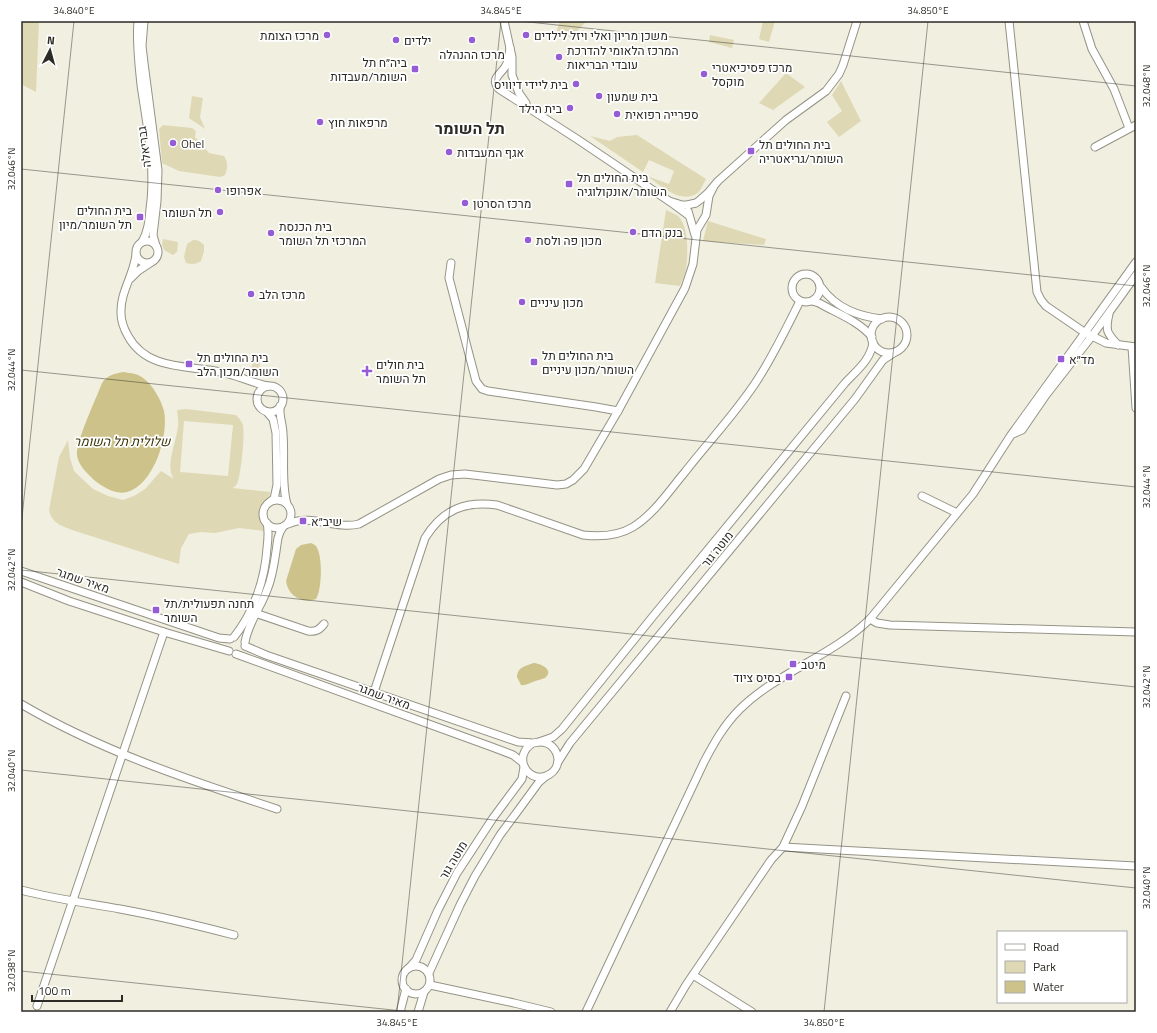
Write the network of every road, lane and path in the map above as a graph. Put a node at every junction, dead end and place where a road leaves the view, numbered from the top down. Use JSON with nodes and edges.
{"nodes":[{"id":1,"x":138,"y":21,"type":"edge"},
{"id":2,"x":144,"y":21,"type":"edge"},
{"id":3,"x":504,"y":21,"type":"edge"},
{"id":4,"x":856,"y":21,"type":"edge"},
{"id":5,"x":1009,"y":21,"type":"edge"},
{"id":6,"x":1083,"y":21,"type":"edge"},
{"id":7,"x":510,"y":48,"type":"junction"},
{"id":8,"x":501,"y":73,"type":"junction"},
{"id":9,"x":514,"y":78,"type":"junction"},
{"id":10,"x":503,"y":91,"type":"junction"},
{"id":11,"x":532,"y":110,"type":"junction"},
{"id":12,"x":1132,"y":127,"type":"edge"},
{"id":13,"x":1095,"y":146,"type":"dead end"},
{"id":14,"x":713,"y":188,"type":"junction"},
{"id":15,"x":669,"y":201,"type":"junction"},
{"id":16,"x":694,"y":203,"type":"junction"},
{"id":17,"x":706,"y":210,"type":"junction"},
{"id":18,"x":690,"y":217,"type":"junction"},
{"id":19,"x":704,"y":218,"type":"junction"},
{"id":20,"x":696,"y":237,"type":"junction"},
{"id":21,"x":142,"y":242,"type":"junction"},
{"id":22,"x":156,"y":246,"type":"junction"},
{"id":23,"x":136,"y":254,"type":"junction"},
{"id":24,"x":152,"y":262,"type":"junction"},
{"id":25,"x":1136,"y":262,"type":"edge"},
{"id":26,"x":451,"y":263,"type":"dead end"},
{"id":27,"x":1136,"y":275,"type":"edge"},
{"id":28,"x":126,"y":286,"type":"junction"},
{"id":29,"x":821,"y":287,"type":"junction"},
{"id":30,"x":800,"y":301,"type":"junction"},
{"id":31,"x":812,"y":302,"type":"junction"},
{"id":32,"x":1109,"y":311,"type":"junction"},
{"id":33,"x":882,"y":319,"type":"junction"},
{"id":34,"x":1084,"y":332,"type":"junction"},
{"id":35,"x":1092,"y":336,"type":"junction"},
{"id":36,"x":872,"y":340,"type":"junction"},
{"id":37,"x":1118,"y":345,"type":"junction"},
{"id":38,"x":1134,"y":347,"type":"edge"},
{"id":39,"x":895,"y":352,"type":"junction"},
{"id":40,"x":244,"y":380,"type":"junction"},
{"id":41,"x":268,"y":386,"type":"junction"},
{"id":42,"x":257,"y":397,"type":"junction"},
{"id":43,"x":280,"y":406,"type":"junction"},
{"id":44,"x":1136,"y":408,"type":"edge"},
{"id":45,"x":618,"y":411,"type":"junction"},
{"id":46,"x":267,"y":412,"type":"junction"},
{"id":47,"x":1010,"y":435,"type":"junction"},
{"id":48,"x":922,"y":496,"type":"dead end"},
{"id":49,"x":271,"y":501,"type":"junction"},
{"id":50,"x":288,"y":505,"type":"junction"},
{"id":51,"x":957,"y":513,"type":"junction"},
{"id":52,"x":312,"y":520,"type":"junction"},
{"id":53,"x":267,"y":523,"type":"junction"},
{"id":54,"x":285,"y":526,"type":"junction"},
{"id":55,"x":21,"y":571,"type":"edge"},
{"id":56,"x":21,"y":582,"type":"edge"},
{"id":57,"x":73,"y":588,"type":"junction"},
{"id":58,"x":69,"y":601,"type":"junction"},
{"id":59,"x":255,"y":613,"type":"junction"},
{"id":60,"x":870,"y":619,"type":"junction"},
{"id":61,"x":324,"y":624,"type":"dead end"},
{"id":62,"x":164,"y":632,"type":"junction"},
{"id":63,"x":1136,"y":632,"type":"edge"},
{"id":64,"x":232,"y":638,"type":"junction"},
{"id":65,"x":245,"y":644,"type":"junction"},
{"id":66,"x":232,"y":653,"type":"junction"},
{"id":67,"x":374,"y":692,"type":"junction"},
{"id":68,"x":846,"y":696,"type":"dead end"},
{"id":69,"x":21,"y":704,"type":"edge"},
{"id":70,"x":536,"y":742,"type":"junction"},
{"id":71,"x":123,"y":754,"type":"junction"},
{"id":72,"x":558,"y":762,"type":"junction"},
{"id":73,"x":523,"y":764,"type":"junction"},
{"id":74,"x":545,"y":777,"type":"junction"},
{"id":75,"x":277,"y":809,"type":"dead end"},
{"id":76,"x":783,"y":847,"type":"junction"},
{"id":77,"x":1135,"y":866,"type":"dead end"},
{"id":78,"x":21,"y":890,"type":"edge"},
{"id":79,"x":72,"y":901,"type":"junction"},
{"id":80,"x":234,"y":935,"type":"dead end"},
{"id":81,"x":409,"y":968,"type":"junction"},
{"id":82,"x":429,"y":973,"type":"junction"},
{"id":83,"x":693,"y":975,"type":"junction"},
{"id":84,"x":430,"y":985,"type":"junction"},
{"id":85,"x":406,"y":989,"type":"junction"},
{"id":86,"x":424,"y":992,"type":"junction"},
{"id":87,"x":37,"y":1006,"type":"dead end"},
{"id":88,"x":400,"y":1012,"type":"edge"},
{"id":89,"x":418,"y":1012,"type":"edge"},
{"id":90,"x":551,"y":1012,"type":"edge"},
{"id":91,"x":586,"y":1012,"type":"edge"},
{"id":92,"x":670,"y":1012,"type":"edge"},
{"id":93,"x":752,"y":1012,"type":"edge"}],
"edges":[{"from":1,"to":21,"type":"street","name":"גבריאלה"},
{"from":2,"to":22,"type":"street","name":"גבריאלה"},
{"from":3,"to":7,"type":"street"},
{"from":4,"to":14,"type":"street"},
{"from":5,"to":34,"type":"street"},
{"from":6,"to":12,"type":"street"},
{"from":7,"to":8,"type":"street"},
{"from":7,"to":9,"type":"street"},
{"from":8,"to":9,"type":"street"},
{"from":8,"to":10,"type":"street"},
{"from":9,"to":10,"type":"street"},
{"from":9,"to":11,"type":"street"},
{"from":10,"to":11,"type":"street"},
{"from":11,"to":15,"type":"street"},
{"from":12,"to":13,"type":"street"},
{"from":14,"to":16,"type":"street"},
{"from":14,"to":17,"type":"street"},
{"from":15,"to":16,"type":"street"},
{"from":15,"to":18,"type":"street"},
{"from":16,"to":17,"type":"street"},
{"from":16,"to":18,"type":"street"},
{"from":17,"to":19,"type":"street"},
{"from":18,"to":19,"type":"street"},
{"from":18,"to":20,"type":"street"},
{"from":19,"to":20,"type":"street"},
{"from":20,"to":45,"type":"street"},
{"from":21,"to":22,"type":"street"},
{"from":21,"to":23,"type":"street"},
{"from":22,"to":24,"type":"street"},
{"from":23,"to":24,"type":"street"},
{"from":23,"to":28,"type":"street"},
{"from":24,"to":28,"type":"street"},
{"from":25,"to":34,"type":"street"},
{"from":26,"to":45,"type":"street"},
{"from":27,"to":32,"type":"street"},
{"from":28,"to":40,"type":"street"},
{"from":29,"to":30,"type":"street"},
{"from":29,"to":31,"type":"street"},
{"from":29,"to":33,"type":"street"},
{"from":30,"to":31,"type":"street"},
{"from":30,"to":67,"type":"street"},
{"from":31,"to":36,"type":"street"},
{"from":32,"to":35,"type":"street"},
{"from":32,"to":37,"type":"street"},
{"from":33,"to":36,"type":"street","name":"מוטה גור"},
{"from":33,"to":39,"type":"street","name":"מוטה גור"},
{"from":34,"to":35,"type":"street"},
{"from":34,"to":47,"type":"street"},
{"from":35,"to":37,"type":"street"},
{"from":35,"to":47,"type":"street"},
{"from":36,"to":39,"type":"street"},
{"from":36,"to":70,"type":"street","name":"מוטה גור"},
{"from":37,"to":38,"type":"street"},
{"from":38,"to":44,"type":"street"},
{"from":39,"to":72,"type":"street","name":"מוטה גור"},
{"from":40,"to":41,"type":"street"},
{"from":40,"to":42,"type":"street"},
{"from":41,"to":42,"type":"street"},
{"from":41,"to":43,"type":"street"},
{"from":42,"to":46,"type":"street"},
{"from":43,"to":46,"type":"street"},
{"from":43,"to":50,"type":"street"},
{"from":45,"to":52,"type":"street"},
{"from":46,"to":49,"type":"street"},
{"from":47,"to":51,"type":"street"},
{"from":48,"to":51,"type":"street"},
{"from":49,"to":50,"type":"street"},
{"from":49,"to":53,"type":"street"},
{"from":50,"to":52,"type":"street"},
{"from":50,"to":54,"type":"street"},
{"from":51,"to":60,"type":"street"},
{"from":52,"to":54,"type":"street"},
{"from":53,"to":54,"type":"street"},
{"from":53,"to":64,"type":"street"},
{"from":54,"to":59,"type":"street"},
{"from":55,"to":57,"type":"street","name":"מאיר שמגר"},
{"from":56,"to":58,"type":"street","name":"מאיר שמגר"},
{"from":57,"to":58,"type":"street"},
{"from":57,"to":64,"type":"street","name":"מאיר שמגר"},
{"from":58,"to":62,"type":"street","name":"מאיר שמגר"},
{"from":59,"to":61,"type":"street"},
{"from":59,"to":65,"type":"street"},
{"from":60,"to":63,"type":"street"},
{"from":60,"to":91,"type":"street"},
{"from":62,"to":66,"type":"street","name":"מאיר שמגר"},
{"from":62,"to":71,"type":"street"},
{"from":64,"to":65,"type":"street"},
{"from":64,"to":66,"type":"street"},
{"from":65,"to":66,"type":"street"},
{"from":65,"to":67,"type":"street","name":"מאיר שמגר"},
{"from":66,"to":73,"type":"street","name":"מאיר שמגר"},
{"from":67,"to":70,"type":"street","name":"מאיר שמגר"},
{"from":68,"to":76,"type":"street"},
{"from":69,"to":71,"type":"street"},
{"from":70,"to":72,"type":"street"},
{"from":70,"to":73,"type":"street"},
{"from":71,"to":75,"type":"street"},
{"from":71,"to":79,"type":"street"},
{"from":72,"to":74,"type":"street"},
{"from":73,"to":74,"type":"street"},
{"from":73,"to":81,"type":"street","name":"מוטה גור"},
{"from":74,"to":82,"type":"street"},
{"from":76,"to":77,"type":"street"},
{"from":76,"to":83,"type":"street"},
{"from":78,"to":79,"type":"street"},
{"from":79,"to":80,"type":"street"},
{"from":79,"to":87,"type":"street"},
{"from":81,"to":82,"type":"street"},
{"from":81,"to":85,"type":"street"},
{"from":82,"to":84,"type":"street"},
{"from":83,"to":92,"type":"street"},
{"from":83,"to":93,"type":"street"},
{"from":84,"to":86,"type":"street"},
{"from":84,"to":90,"type":"street"},
{"from":85,"to":86,"type":"street"},
{"from":85,"to":88,"type":"street"},
{"from":86,"to":89,"type":"street"}]}
